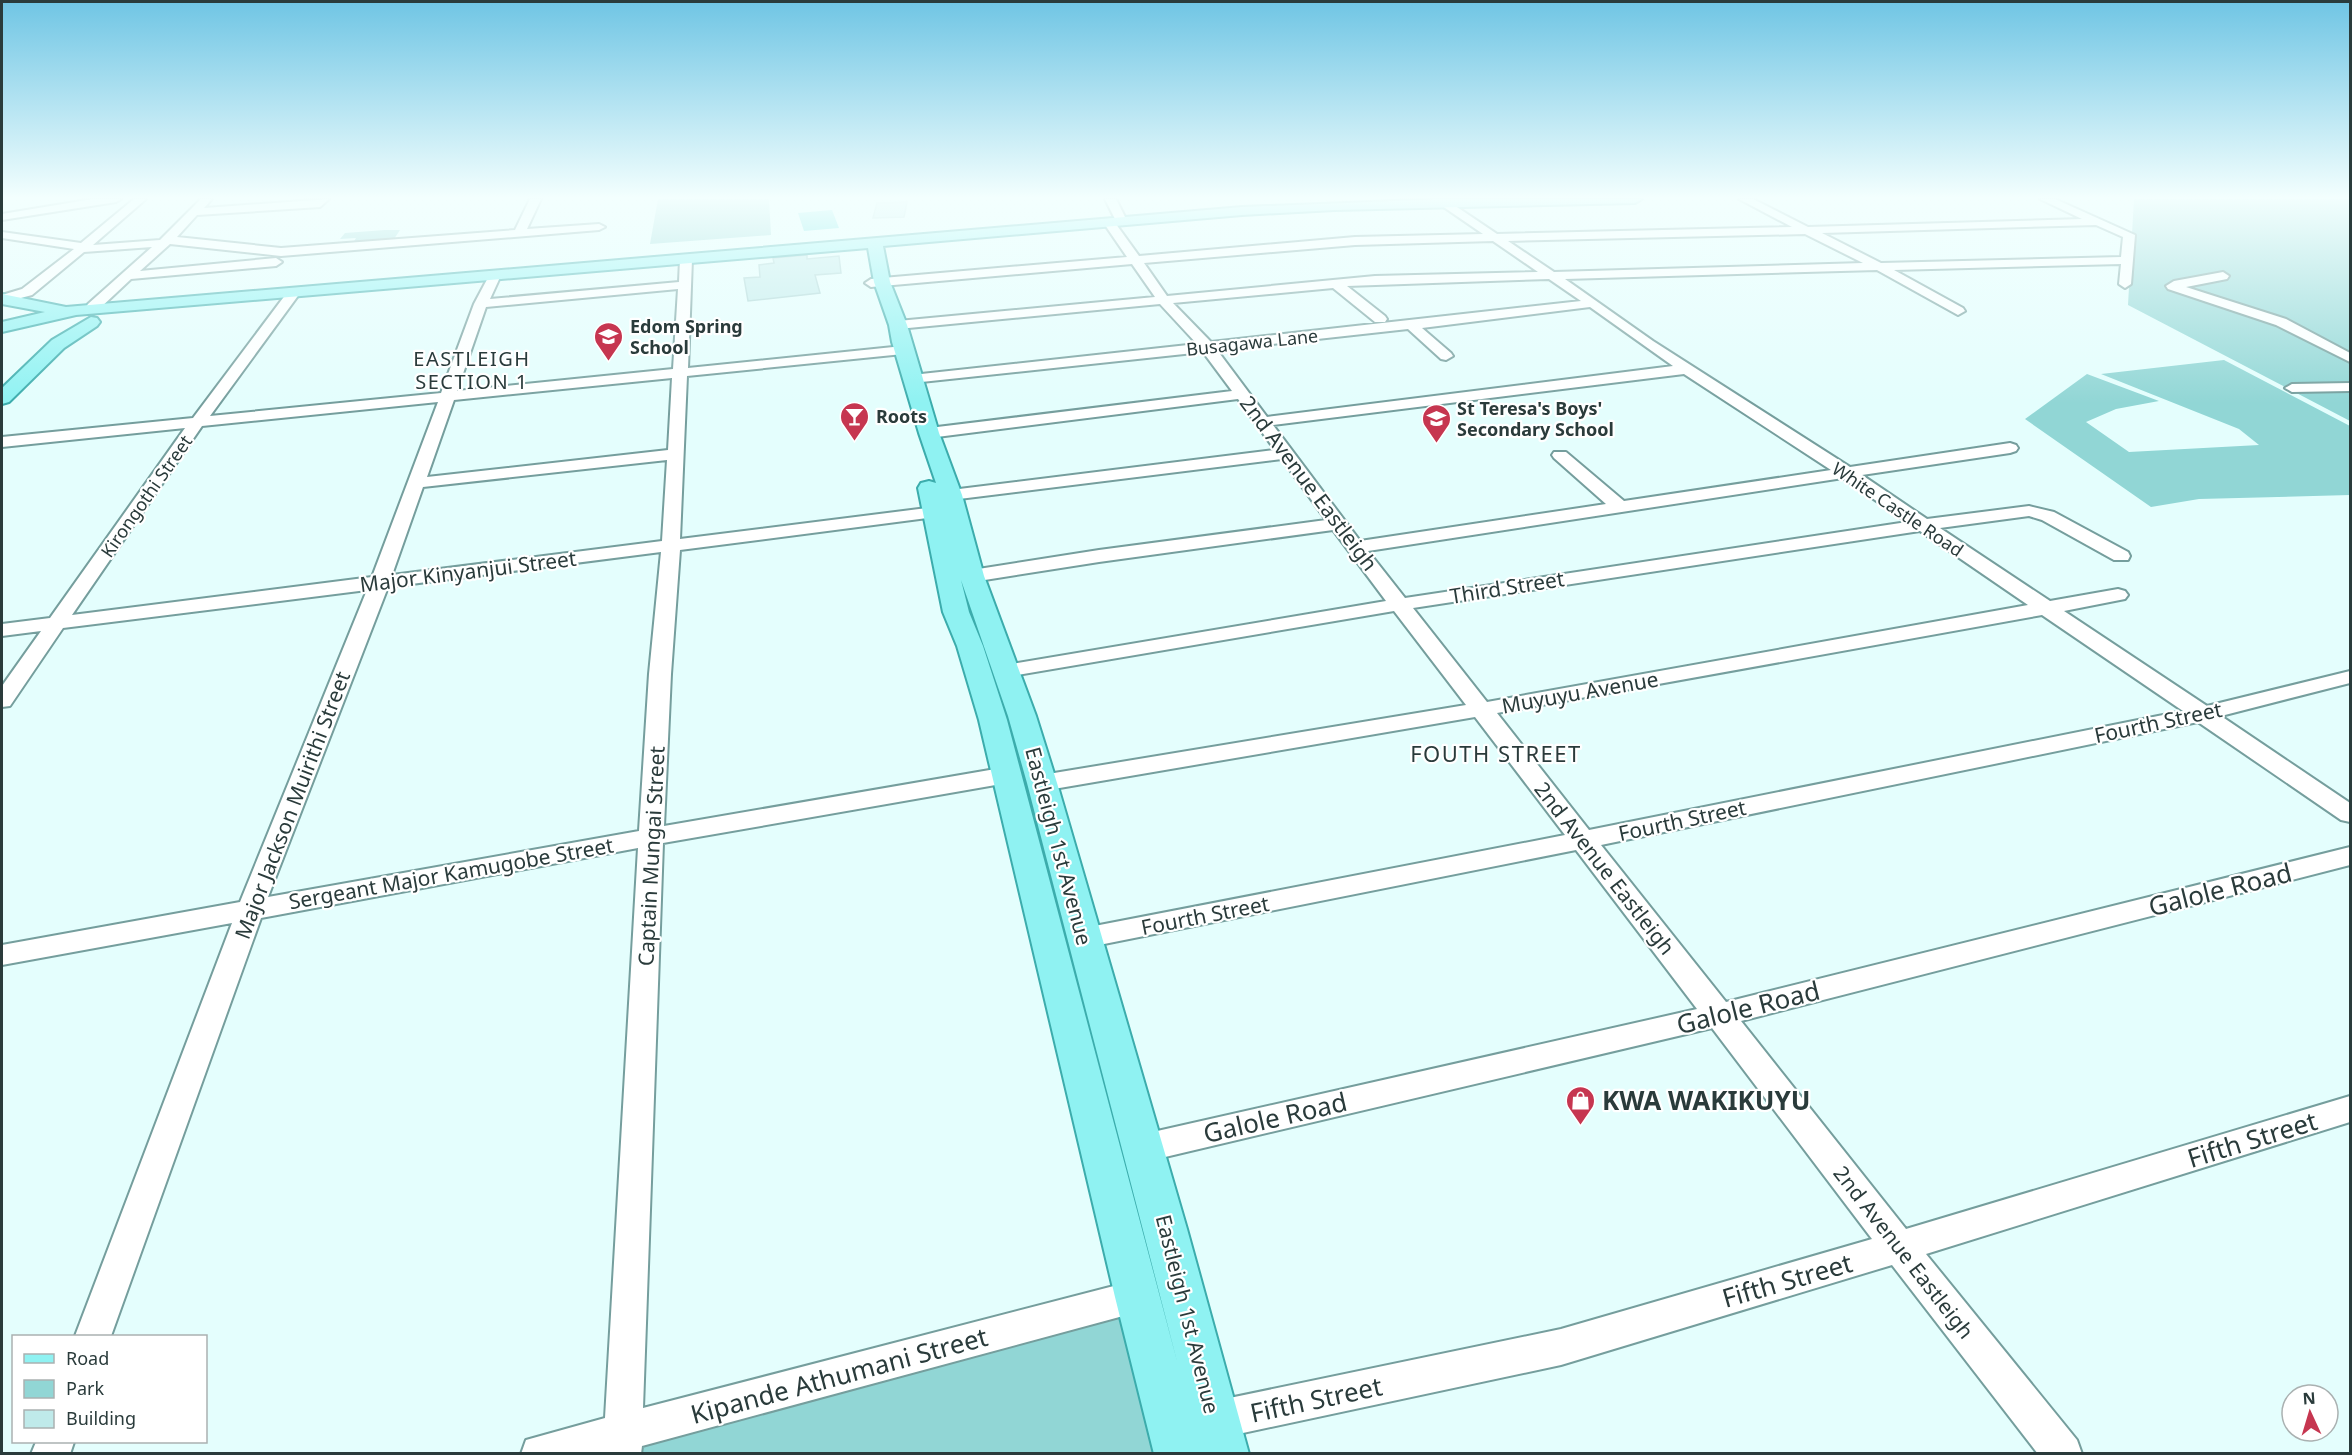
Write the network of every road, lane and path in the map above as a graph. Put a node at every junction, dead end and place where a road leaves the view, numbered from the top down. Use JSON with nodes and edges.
{"nodes":[{"id":1,"x":59,"y":267,"type":"edge"},
{"id":2,"x":138,"y":267,"type":"edge"},
{"id":3,"x":231,"y":267,"type":"edge"},
{"id":4,"x":592,"y":267,"type":"edge"},
{"id":5,"x":686,"y":267,"type":"edge"},
{"id":6,"x":873,"y":267,"type":"edge"},
{"id":7,"x":1057,"y":267,"type":"edge"},
{"id":8,"x":1139,"y":267,"type":"edge"},
{"id":9,"x":1539,"y":267,"type":"edge"},
{"id":10,"x":1880,"y":267,"type":"junction"},
{"id":11,"x":1884,"y":267,"type":"edge"},
{"id":12,"x":2126,"y":267,"type":"edge"},
{"id":13,"x":495,"y":275,"type":"junction"},
{"id":14,"x":1551,"y":275,"type":"junction"},
{"id":15,"x":128,"y":276,"type":"junction"},
{"id":16,"x":2223,"y":276,"type":"dead end"},
{"id":17,"x":877,"y":283,"type":"junction"},
{"id":18,"x":1336,"y":284,"type":"junction"},
{"id":19,"x":2125,"y":284,"type":"dead end"},
{"id":20,"x":685,"y":285,"type":"junction"},
{"id":21,"x":294,"y":293,"type":"junction"},
{"id":22,"x":2,"y":299,"type":"edge"},
{"id":23,"x":1164,"y":301,"type":"junction"},
{"id":24,"x":1593,"y":303,"type":"junction"},
{"id":25,"x":481,"y":304,"type":"junction"},
{"id":26,"x":1958,"y":311,"type":"dead end"},
{"id":27,"x":100,"y":313,"type":"junction"},
{"id":28,"x":1380,"y":319,"type":"dead end"},
{"id":29,"x":58,"y":325,"type":"junction"},
{"id":30,"x":898,"y":325,"type":"junction"},
{"id":31,"x":1411,"y":325,"type":"junction"},
{"id":32,"x":2,"y":329,"type":"edge"},
{"id":33,"x":1207,"y":347,"type":"junction"},
{"id":34,"x":894,"y":350,"type":"junction"},
{"id":35,"x":1446,"y":356,"type":"dead end"},
{"id":36,"x":2350,"y":359,"type":"edge"},
{"id":37,"x":1686,"y":369,"type":"junction"},
{"id":38,"x":680,"y":373,"type":"junction"},
{"id":39,"x":912,"y":379,"type":"junction"},
{"id":40,"x":2350,"y":387,"type":"edge"},
{"id":41,"x":2292,"y":388,"type":"dead end"},
{"id":42,"x":1242,"y":394,"type":"junction"},
{"id":43,"x":447,"y":396,"type":"junction"},
{"id":44,"x":2,"y":398,"type":"edge"},
{"id":45,"x":1263,"y":422,"type":"junction"},
{"id":46,"x":196,"y":424,"type":"junction"},
{"id":47,"x":929,"y":433,"type":"junction"},
{"id":48,"x":2,"y":442,"type":"edge"},
{"id":49,"x":2010,"y":448,"type":"dead end"},
{"id":50,"x":676,"y":454,"type":"junction"},
{"id":51,"x":1285,"y":454,"type":"junction"},
{"id":52,"x":1560,"y":455,"type":"dead end"},
{"id":53,"x":1846,"y":473,"type":"junction"},
{"id":54,"x":416,"y":483,"type":"junction"},
{"id":55,"x":943,"y":503,"type":"junction"},
{"id":56,"x":1622,"y":508,"type":"junction"},
{"id":57,"x":1340,"y":524,"type":"junction"},
{"id":58,"x":1922,"y":525,"type":"junction"},
{"id":59,"x":671,"y":545,"type":"junction"},
{"id":60,"x":1355,"y":547,"type":"junction"},
{"id":61,"x":2121,"y":556,"type":"dead end"},
{"id":62,"x":972,"y":576,"type":"junction"},
{"id":63,"x":380,"y":582,"type":"junction"},
{"id":64,"x":2118,"y":595,"type":"dead end"},
{"id":65,"x":1400,"y":603,"type":"junction"},
{"id":66,"x":2045,"y":609,"type":"junction"},
{"id":67,"x":58,"y":622,"type":"junction"},
{"id":68,"x":2,"y":630,"type":"edge"},
{"id":69,"x":1006,"y":670,"type":"junction"},
{"id":70,"x":2350,"y":677,"type":"edge"},
{"id":71,"x":2,"y":701,"type":"edge"},
{"id":72,"x":1484,"y":709,"type":"junction"},
{"id":73,"x":2203,"y":714,"type":"junction"},
{"id":74,"x":1025,"y":779,"type":"junction"},
{"id":75,"x":2350,"y":814,"type":"edge"},
{"id":76,"x":652,"y":837,"type":"junction"},
{"id":77,"x":1583,"y":840,"type":"junction"},
{"id":78,"x":2350,"y":856,"type":"edge"},
{"id":79,"x":250,"y":910,"type":"junction"},
{"id":80,"x":1084,"y":938,"type":"junction"},
{"id":81,"x":2,"y":956,"type":"edge"},
{"id":82,"x":1719,"y":1016,"type":"junction"},
{"id":83,"x":2350,"y":1108,"type":"edge"},
{"id":84,"x":1144,"y":1148,"type":"junction"},
{"id":85,"x":1899,"y":1247,"type":"junction"},
{"id":86,"x":1137,"y":1297,"type":"junction"},
{"id":87,"x":93,"y":1335,"type":"edge"},
{"id":88,"x":1220,"y":1437,"type":"edge"},
{"id":89,"x":623,"y":1443,"type":"edge"},
{"id":90,"x":540,"y":1454,"type":"edge"},
{"id":91,"x":1179,"y":1454,"type":"edge"},
{"id":92,"x":2063,"y":1454,"type":"edge"}],
"edges":[{"from":1,"to":22,"type":"street"},
{"from":2,"to":15,"type":"street"},
{"from":3,"to":15,"type":"street"},
{"from":4,"to":13,"type":"main road"},
{"from":5,"to":20,"type":"street","name":"Captain Mungai Street"},
{"from":6,"to":17,"type":"main road","name":"Eastleigh 1st Avenue"},
{"from":7,"to":17,"type":"street"},
{"from":8,"to":23,"type":"street","name":"2nd Avenue Eastleigh"},
{"from":9,"to":14,"type":"street","name":"White Castle Road"},
{"from":10,"to":11,"type":"street"},
{"from":10,"to":14,"type":"street"},
{"from":10,"to":26,"type":"street"},
{"from":12,"to":19,"type":"street"},
{"from":13,"to":21,"type":"main road"},
{"from":13,"to":25,"type":"street","name":"Major Jackson Muirithi Street"},
{"from":14,"to":18,"type":"street"},
{"from":14,"to":24,"type":"street","name":"White Castle Road"},
{"from":15,"to":27,"type":"street"},
{"from":16,"to":36,"type":"street"},
{"from":17,"to":30,"type":"main road","name":"Eastleigh 1st Avenue"},
{"from":17,"to":34,"type":"main road","name":"Eastleigh 1st Avenue"},
{"from":18,"to":23,"type":"street"},
{"from":18,"to":28,"type":"street"},
{"from":20,"to":25,"type":"street"},
{"from":20,"to":38,"type":"street","name":"Captain Mungai Street"},
{"from":21,"to":27,"type":"main road"},
{"from":21,"to":46,"type":"street","name":"Kirongothi Street"},
{"from":22,"to":29,"type":"main road"},
{"from":23,"to":30,"type":"street"},
{"from":23,"to":33,"type":"street","name":"2nd Avenue Eastleigh"},
{"from":24,"to":31,"type":"street","name":"Busagawa Lane"},
{"from":24,"to":37,"type":"street","name":"White Castle Road"},
{"from":25,"to":43,"type":"street","name":"Major Jackson Muirithi Street"},
{"from":27,"to":29,"type":"main road"},
{"from":27,"to":29,"type":"main road"},
{"from":29,"to":32,"type":"main road"},
{"from":29,"to":44,"type":"main road"},
{"from":30,"to":34,"type":"main road","name":"Eastleigh 1st Avenue"},
{"from":31,"to":33,"type":"street","name":"Busagawa Lane"},
{"from":31,"to":35,"type":"street"},
{"from":33,"to":39,"type":"street","name":"Busagawa Lane"},
{"from":33,"to":42,"type":"street","name":"2nd Avenue Eastleigh"},
{"from":34,"to":38,"type":"street"},
{"from":34,"to":39,"type":"main road","name":"Eastleigh 1st Avenue"},
{"from":34,"to":55,"type":"main road","name":"Eastleigh 1st Avenue"},
{"from":37,"to":45,"type":"street"},
{"from":37,"to":53,"type":"street","name":"White Castle Road"},
{"from":38,"to":43,"type":"street"},
{"from":38,"to":50,"type":"street","name":"Captain Mungai Street"},
{"from":39,"to":47,"type":"main road","name":"Eastleigh 1st Avenue"},
{"from":40,"to":41,"type":"street"},
{"from":42,"to":45,"type":"street","name":"2nd Avenue Eastleigh"},
{"from":42,"to":47,"type":"street"},
{"from":43,"to":46,"type":"street"},
{"from":43,"to":54,"type":"street","name":"Major Jackson Muirithi Street"},
{"from":45,"to":51,"type":"street","name":"2nd Avenue Eastleigh"},
{"from":46,"to":48,"type":"street"},
{"from":46,"to":67,"type":"street","name":"Kirongothi Street"},
{"from":47,"to":55,"type":"main road","name":"Eastleigh 1st Avenue"},
{"from":49,"to":53,"type":"street"},
{"from":50,"to":54,"type":"street"},
{"from":50,"to":59,"type":"street","name":"Captain Mungai Street"},
{"from":51,"to":55,"type":"street","name":"Major Kinyanjui Street"},
{"from":51,"to":57,"type":"street","name":"2nd Avenue Eastleigh"},
{"from":52,"to":56,"type":"street"},
{"from":53,"to":56,"type":"street"},
{"from":53,"to":58,"type":"street","name":"White Castle Road"},
{"from":54,"to":63,"type":"street","name":"Major Jackson Muirithi Street"},
{"from":55,"to":59,"type":"street","name":"Major Kinyanjui Street"},
{"from":55,"to":62,"type":"main road","name":"Eastleigh 1st Avenue"},
{"from":55,"to":74,"type":"main road","name":"Eastleigh 1st Avenue"},
{"from":56,"to":60,"type":"street"},
{"from":57,"to":60,"type":"street","name":"2nd Avenue Eastleigh"},
{"from":57,"to":62,"type":"street"},
{"from":58,"to":61,"type":"street","name":"Third Street"},
{"from":58,"to":65,"type":"street","name":"Third Street"},
{"from":58,"to":66,"type":"street","name":"White Castle Road"},
{"from":59,"to":63,"type":"street","name":"Major Kinyanjui Street"},
{"from":59,"to":76,"type":"street","name":"Captain Mungai Street"},
{"from":60,"to":65,"type":"street","name":"2nd Avenue Eastleigh"},
{"from":62,"to":69,"type":"main road","name":"Eastleigh 1st Avenue"},
{"from":63,"to":67,"type":"street","name":"Major Kinyanjui Street"},
{"from":63,"to":79,"type":"street","name":"Major Jackson Muirithi Street"},
{"from":64,"to":66,"type":"street","name":"Muyuyu Avenue"},
{"from":65,"to":69,"type":"street","name":"Third Street"},
{"from":65,"to":72,"type":"street","name":"2nd Avenue Eastleigh"},
{"from":66,"to":72,"type":"street","name":"Muyuyu Avenue"},
{"from":66,"to":73,"type":"street","name":"White Castle Road"},
{"from":67,"to":68,"type":"street","name":"Major Kinyanjui Street"},
{"from":67,"to":71,"type":"street","name":"Kirongothi Street"},
{"from":69,"to":74,"type":"main road","name":"Eastleigh 1st Avenue"},
{"from":70,"to":73,"type":"street","name":"Fourth Street"},
{"from":72,"to":74,"type":"street","name":"Muyuyu Avenue"},
{"from":72,"to":77,"type":"street","name":"2nd Avenue Eastleigh"},
{"from":73,"to":75,"type":"street","name":"White Castle Road"},
{"from":73,"to":77,"type":"street","name":"Fourth Street"},
{"from":74,"to":76,"type":"street","name":"Sergeant Major Kamugobe Street"},
{"from":74,"to":80,"type":"main road","name":"Eastleigh 1st Avenue"},
{"from":74,"to":86,"type":"main road","name":"Eastleigh 1st Avenue"},
{"from":76,"to":79,"type":"street","name":"Sergeant Major Kamugobe Street"},
{"from":76,"to":89,"type":"street","name":"Captain Mungai Street"},
{"from":77,"to":80,"type":"street","name":"Fourth Street"},
{"from":77,"to":82,"type":"street","name":"2nd Avenue Eastleigh"},
{"from":78,"to":82,"type":"street","name":"Galole Road"},
{"from":79,"to":81,"type":"street","name":"Sergeant Major Kamugobe Street"},
{"from":79,"to":87,"type":"street","name":"Major Jackson Muirithi Street"},
{"from":80,"to":84,"type":"main road","name":"Eastleigh 1st Avenue"},
{"from":82,"to":84,"type":"street","name":"Galole Road"},
{"from":82,"to":85,"type":"street","name":"2nd Avenue Eastleigh"},
{"from":83,"to":85,"type":"street","name":"Fifth Street"},
{"from":84,"to":88,"type":"main road","name":"Eastleigh 1st Avenue"},
{"from":85,"to":88,"type":"street","name":"Fifth Street"},
{"from":85,"to":92,"type":"street","name":"2nd Avenue Eastleigh"},
{"from":86,"to":89,"type":"street","name":"Kipande Athumani Street"},
{"from":86,"to":91,"type":"main road","name":"Eastleigh 1st Avenue"},
{"from":89,"to":90,"type":"street","name":"Kipande Athumani Street"}]}
